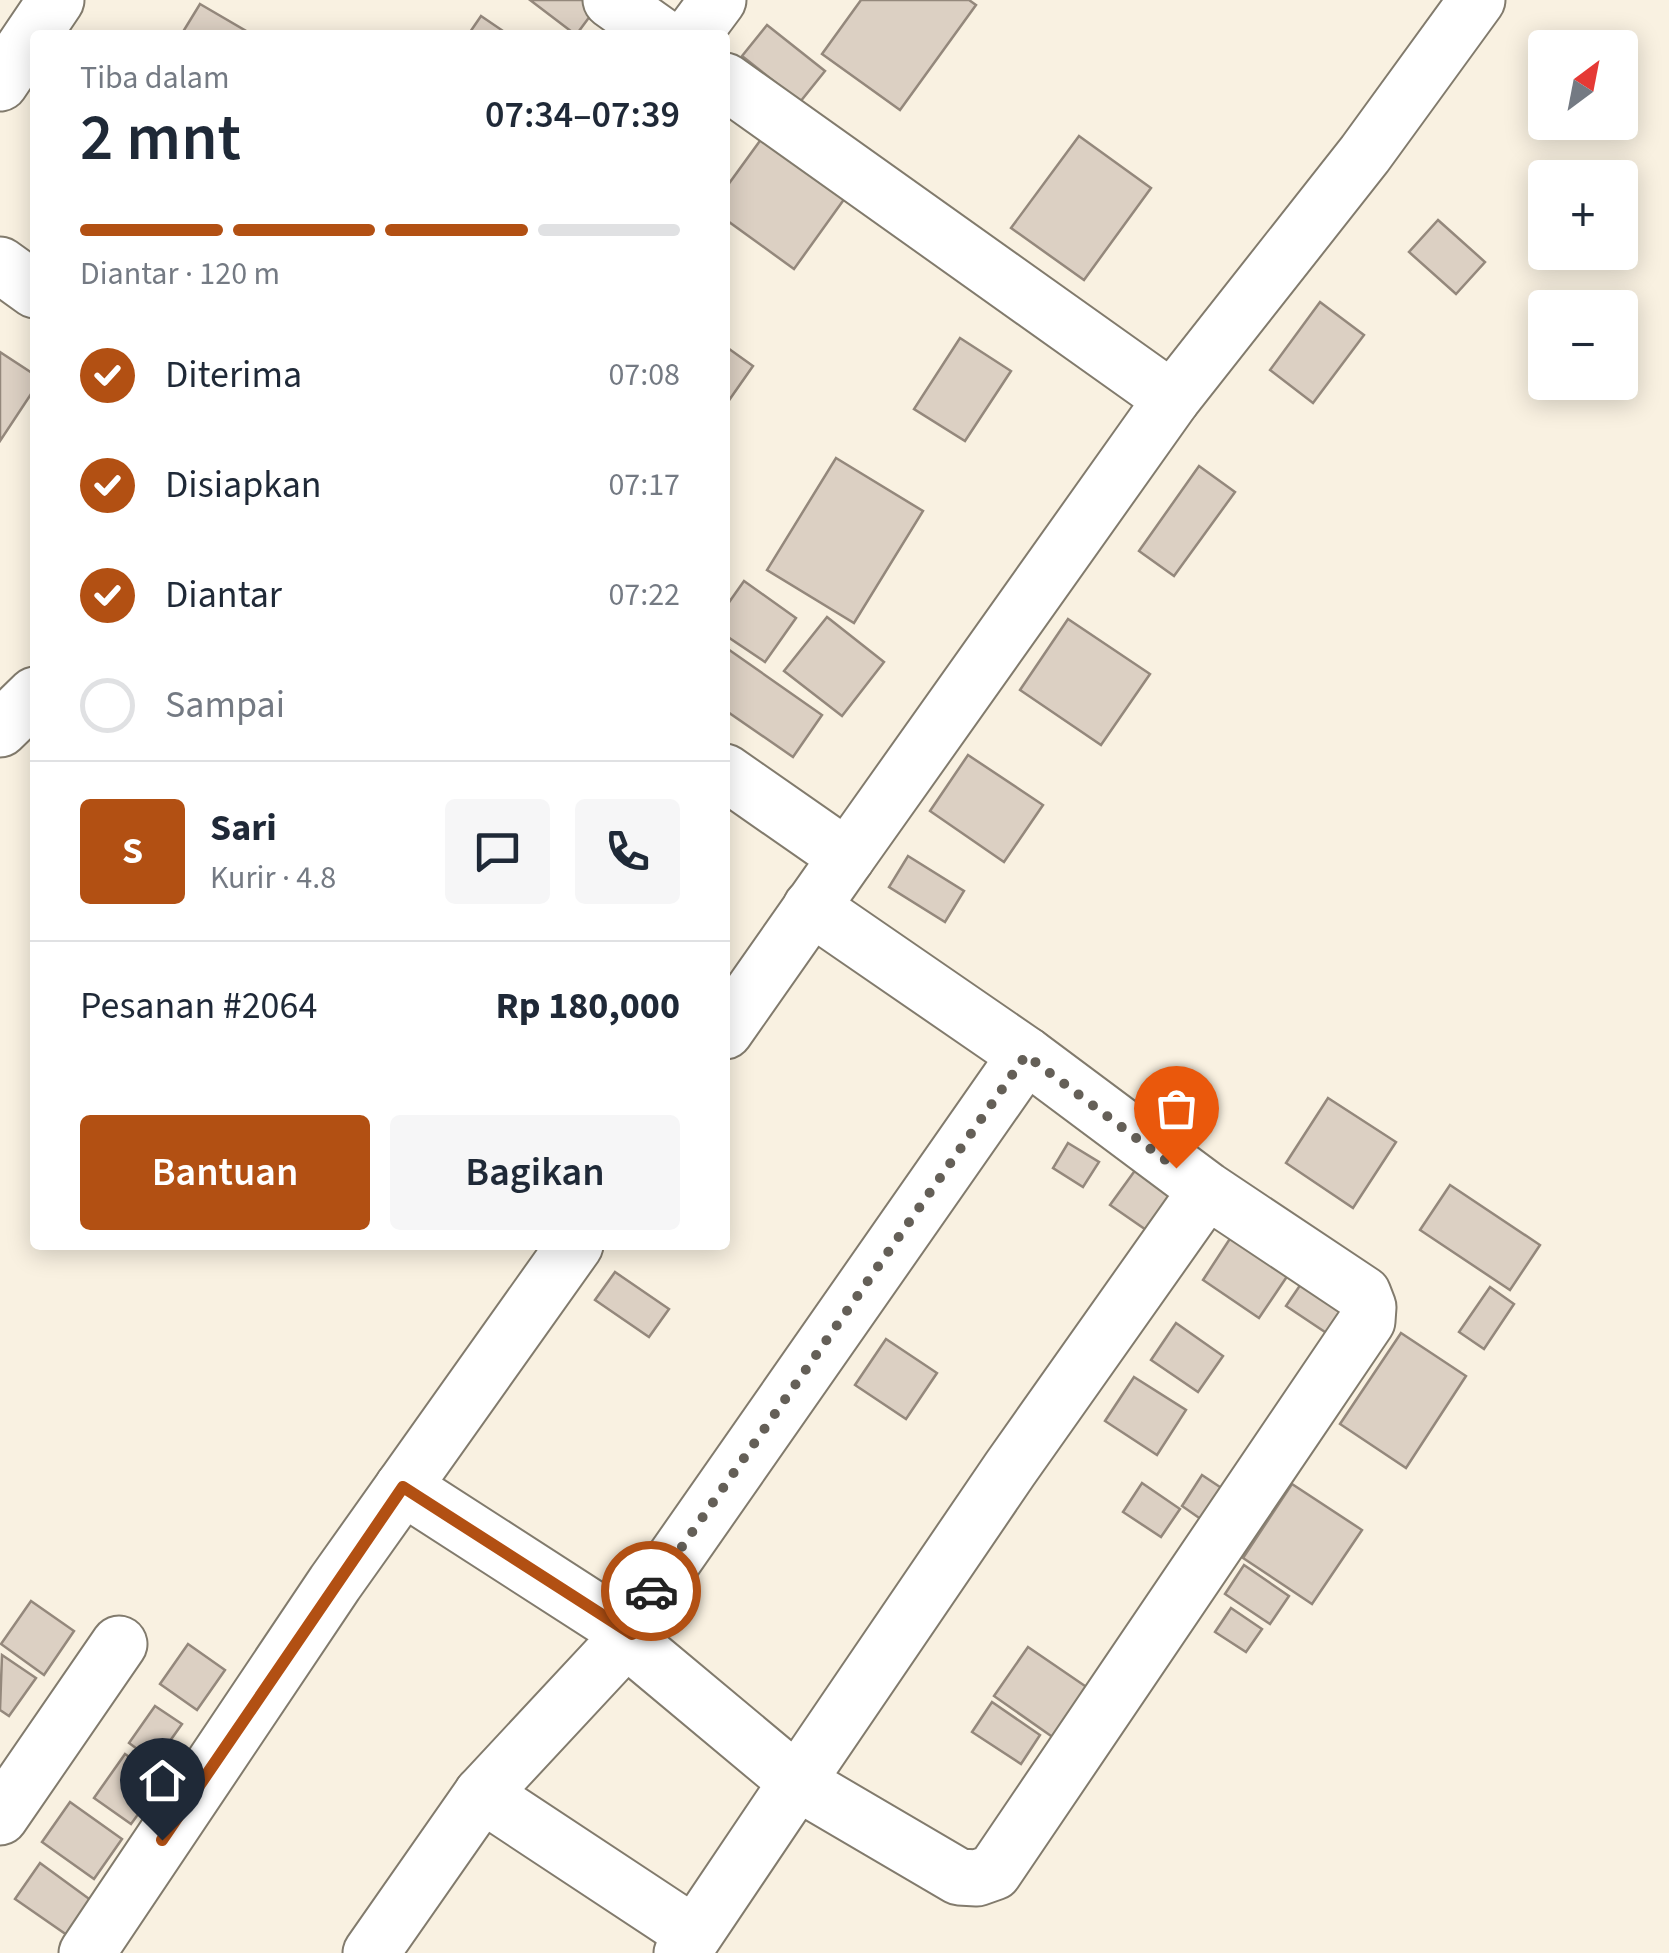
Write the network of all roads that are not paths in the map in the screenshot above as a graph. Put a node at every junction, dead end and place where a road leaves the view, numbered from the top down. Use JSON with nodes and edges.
{"nodes":[{"id":1,"x":56,"y":0,"type":"edge"},
{"id":2,"x":611,"y":0,"type":"edge"},
{"id":3,"x":718,"y":0,"type":"edge"},
{"id":4,"x":1476,"y":0,"type":"edge"},
{"id":5,"x":36,"y":30,"type":"edge"},
{"id":6,"x":653,"y":30,"type":"edge"},
{"id":7,"x":696,"y":30,"type":"edge"},
{"id":8,"x":30,"y":39,"type":"edge"},
{"id":9,"x":0,"y":83,"type":"edge"},
{"id":10,"x":730,"y":85,"type":"edge"},
{"id":11,"x":0,"y":265,"type":"edge"},
{"id":12,"x":30,"y":286,"type":"edge"},
{"id":13,"x":1172,"y":399,"type":"junction"},
{"id":14,"x":30,"y":700,"type":"edge"},
{"id":15,"x":0,"y":729,"type":"edge"},
{"id":16,"x":730,"y":776,"type":"edge"},
{"id":17,"x":846,"y":857,"type":"junction"},
{"id":18,"x":812,"y":907,"type":"junction"},
{"id":19,"x":730,"y":1023,"type":"edge"},
{"id":20,"x":1026,"y":1055,"type":"junction"},
{"id":21,"x":1207,"y":1190,"type":"junction"},
{"id":22,"x":571,"y":1250,"type":"edge"},
{"id":23,"x":403,"y":1487,"type":"junction"},
{"id":24,"x":632,"y":1634,"type":"junction"},
{"id":25,"x":118,"y":1644,"type":"dead end"},
{"id":26,"x":796,"y":1782,"type":"junction"},
{"id":27,"x":482,"y":1794,"type":"junction"},
{"id":28,"x":0,"y":1817,"type":"edge"},
{"id":29,"x":688,"y":1944,"type":"edge"},
{"id":30,"x":87,"y":1953,"type":"edge"},
{"id":31,"x":371,"y":1953,"type":"edge"}],
"edges":[{"from":1,"to":5,"type":"street"},
{"from":2,"to":6,"type":"street"},
{"from":3,"to":7,"type":"street"},
{"from":4,"to":13,"type":"street"},
{"from":8,"to":9,"type":"street"},
{"from":10,"to":13,"type":"street"},
{"from":11,"to":12,"type":"street"},
{"from":13,"to":17,"type":"street"},
{"from":14,"to":15,"type":"street"},
{"from":16,"to":17,"type":"street"},
{"from":17,"to":18,"type":"street"},
{"from":18,"to":19,"type":"street"},
{"from":18,"to":20,"type":"street"},
{"from":20,"to":21,"type":"street"},
{"from":20,"to":24,"type":"street"},
{"from":21,"to":26,"type":"street"},
{"from":21,"to":26,"type":"street"},
{"from":22,"to":23,"type":"street"},
{"from":23,"to":24,"type":"street"},
{"from":23,"to":30,"type":"street"},
{"from":24,"to":26,"type":"street"},
{"from":24,"to":27,"type":"street"},
{"from":25,"to":28,"type":"street"},
{"from":26,"to":29,"type":"street"},
{"from":27,"to":29,"type":"street"},
{"from":27,"to":31,"type":"street"}]}
